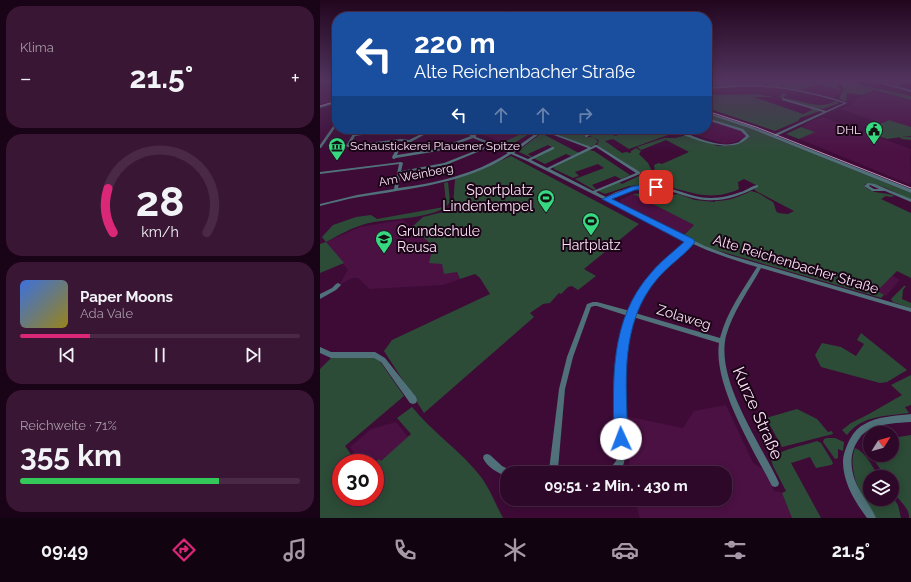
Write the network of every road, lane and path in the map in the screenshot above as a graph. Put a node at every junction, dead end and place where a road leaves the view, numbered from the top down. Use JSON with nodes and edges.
{"nodes":[{"id":1,"x":800,"y":104,"type":"edge"},
{"id":2,"x":843,"y":104,"type":"edge"},
{"id":3,"x":825,"y":112,"type":"junction"},
{"id":4,"x":712,"y":115,"type":"edge"},
{"id":5,"x":712,"y":121,"type":"edge"},
{"id":6,"x":332,"y":130,"type":"edge"},
{"id":7,"x":361,"y":134,"type":"edge"},
{"id":8,"x":422,"y":134,"type":"edge"},
{"id":9,"x":470,"y":134,"type":"edge"},
{"id":10,"x":536,"y":134,"type":"edge"},
{"id":11,"x":555,"y":134,"type":"edge"},
{"id":12,"x":589,"y":134,"type":"edge"},
{"id":13,"x":687,"y":134,"type":"edge"},
{"id":14,"x":475,"y":136,"type":"junction"},
{"id":15,"x":586,"y":136,"type":"dead end"},
{"id":16,"x":774,"y":136,"type":"junction"},
{"id":17,"x":408,"y":141,"type":"junction"},
{"id":18,"x":494,"y":144,"type":"junction"},
{"id":19,"x":320,"y":147,"type":"edge"},
{"id":20,"x":553,"y":148,"type":"dead end"},
{"id":21,"x":590,"y":148,"type":"junction"},
{"id":22,"x":512,"y":152,"type":"junction"},
{"id":23,"x":394,"y":157,"type":"junction"},
{"id":24,"x":528,"y":160,"type":"junction"},
{"id":25,"x":396,"y":163,"type":"junction"},
{"id":26,"x":548,"y":169,"type":"junction"},
{"id":27,"x":400,"y":172,"type":"junction"},
{"id":28,"x":320,"y":173,"type":"edge"},
{"id":29,"x":757,"y":186,"type":"dead end"},
{"id":30,"x":396,"y":189,"type":"junction"},
{"id":31,"x":885,"y":190,"type":"dead end"},
{"id":32,"x":911,"y":191,"type":"edge"},
{"id":33,"x":593,"y":192,"type":"junction"},
{"id":34,"x":605,"y":199,"type":"junction"},
{"id":35,"x":911,"y":201,"type":"edge"},
{"id":36,"x":320,"y":205,"type":"edge"},
{"id":37,"x":690,"y":242,"type":"junction"},
{"id":38,"x":760,"y":266,"type":"junction"},
{"id":39,"x":338,"y":285,"type":"dead end"},
{"id":40,"x":320,"y":297,"type":"edge"},
{"id":41,"x":911,"y":310,"type":"edge"},
{"id":42,"x":632,"y":314,"type":"junction"},
{"id":43,"x":722,"y":341,"type":"junction"},
{"id":44,"x":320,"y":350,"type":"edge"},
{"id":45,"x":413,"y":400,"type":"dead end"},
{"id":46,"x":911,"y":418,"type":"edge"},
{"id":47,"x":487,"y":458,"type":"dead end"},
{"id":48,"x":553,"y":466,"type":"edge"},
{"id":49,"x":618,"y":466,"type":"edge"},
{"id":50,"x":500,"y":470,"type":"edge"},
{"id":51,"x":775,"y":483,"type":"dead end"},
{"id":52,"x":872,"y":518,"type":"edge"}],
"edges":[{"from":1,"to":3,"type":"street"},
{"from":2,"to":3,"type":"street"},
{"from":3,"to":16,"type":"street"},
{"from":4,"to":16,"type":"street"},
{"from":5,"to":13,"type":"street"},
{"from":6,"to":19,"type":"street"},
{"from":7,"to":17,"type":"street"},
{"from":8,"to":17,"type":"street"},
{"from":9,"to":14,"type":"street","name":"Alte Reichenbacher Straße"},
{"from":10,"to":22,"type":"street","name":"Am Weinberg"},
{"from":11,"to":21,"type":"street"},
{"from":12,"to":15,"type":"street"},
{"from":14,"to":18,"type":"street","name":"Alte Reichenbacher Straße"},
{"from":14,"to":23,"type":"street"},
{"from":16,"to":32,"type":"street"},
{"from":17,"to":23,"type":"street"},
{"from":18,"to":22,"type":"street","name":"Alte Reichenbacher Straße"},
{"from":18,"to":27,"type":"street"},
{"from":20,"to":24,"type":"street"},
{"from":21,"to":26,"type":"street"},
{"from":21,"to":33,"type":"street"},
{"from":22,"to":24,"type":"street","name":"Alte Reichenbacher Straße"},
{"from":22,"to":30,"type":"street","name":"Am Weinberg"},
{"from":23,"to":25,"type":"street"},
{"from":24,"to":26,"type":"street","name":"Alte Reichenbacher Straße"},
{"from":25,"to":27,"type":"street"},
{"from":25,"to":28,"type":"street"},
{"from":26,"to":33,"type":"street","name":"Alte Reichenbacher Straße"},
{"from":27,"to":30,"type":"street"},
{"from":29,"to":34,"type":"street"},
{"from":30,"to":36,"type":"street","name":"Am Weinberg"},
{"from":31,"to":35,"type":"street"},
{"from":33,"to":34,"type":"street","name":"Alte Reichenbacher Straße"},
{"from":34,"to":37,"type":"street","name":"Alte Reichenbacher Straße"},
{"from":37,"to":38,"type":"street","name":"Alte Reichenbacher Straße"},
{"from":37,"to":42,"type":"street"},
{"from":38,"to":41,"type":"street","name":"Alte Reichenbacher Straße"},
{"from":38,"to":43,"type":"street","name":"Kurze Straße"},
{"from":39,"to":40,"type":"street"},
{"from":42,"to":43,"type":"street","name":"Zolaweg"},
{"from":42,"to":48,"type":"street","name":"Zolaweg"},
{"from":42,"to":49,"type":"street"},
{"from":43,"to":51,"type":"street","name":"Kurze Straße"},
{"from":44,"to":45,"type":"street"},
{"from":46,"to":52,"type":"street"},
{"from":47,"to":50,"type":"street"}]}
